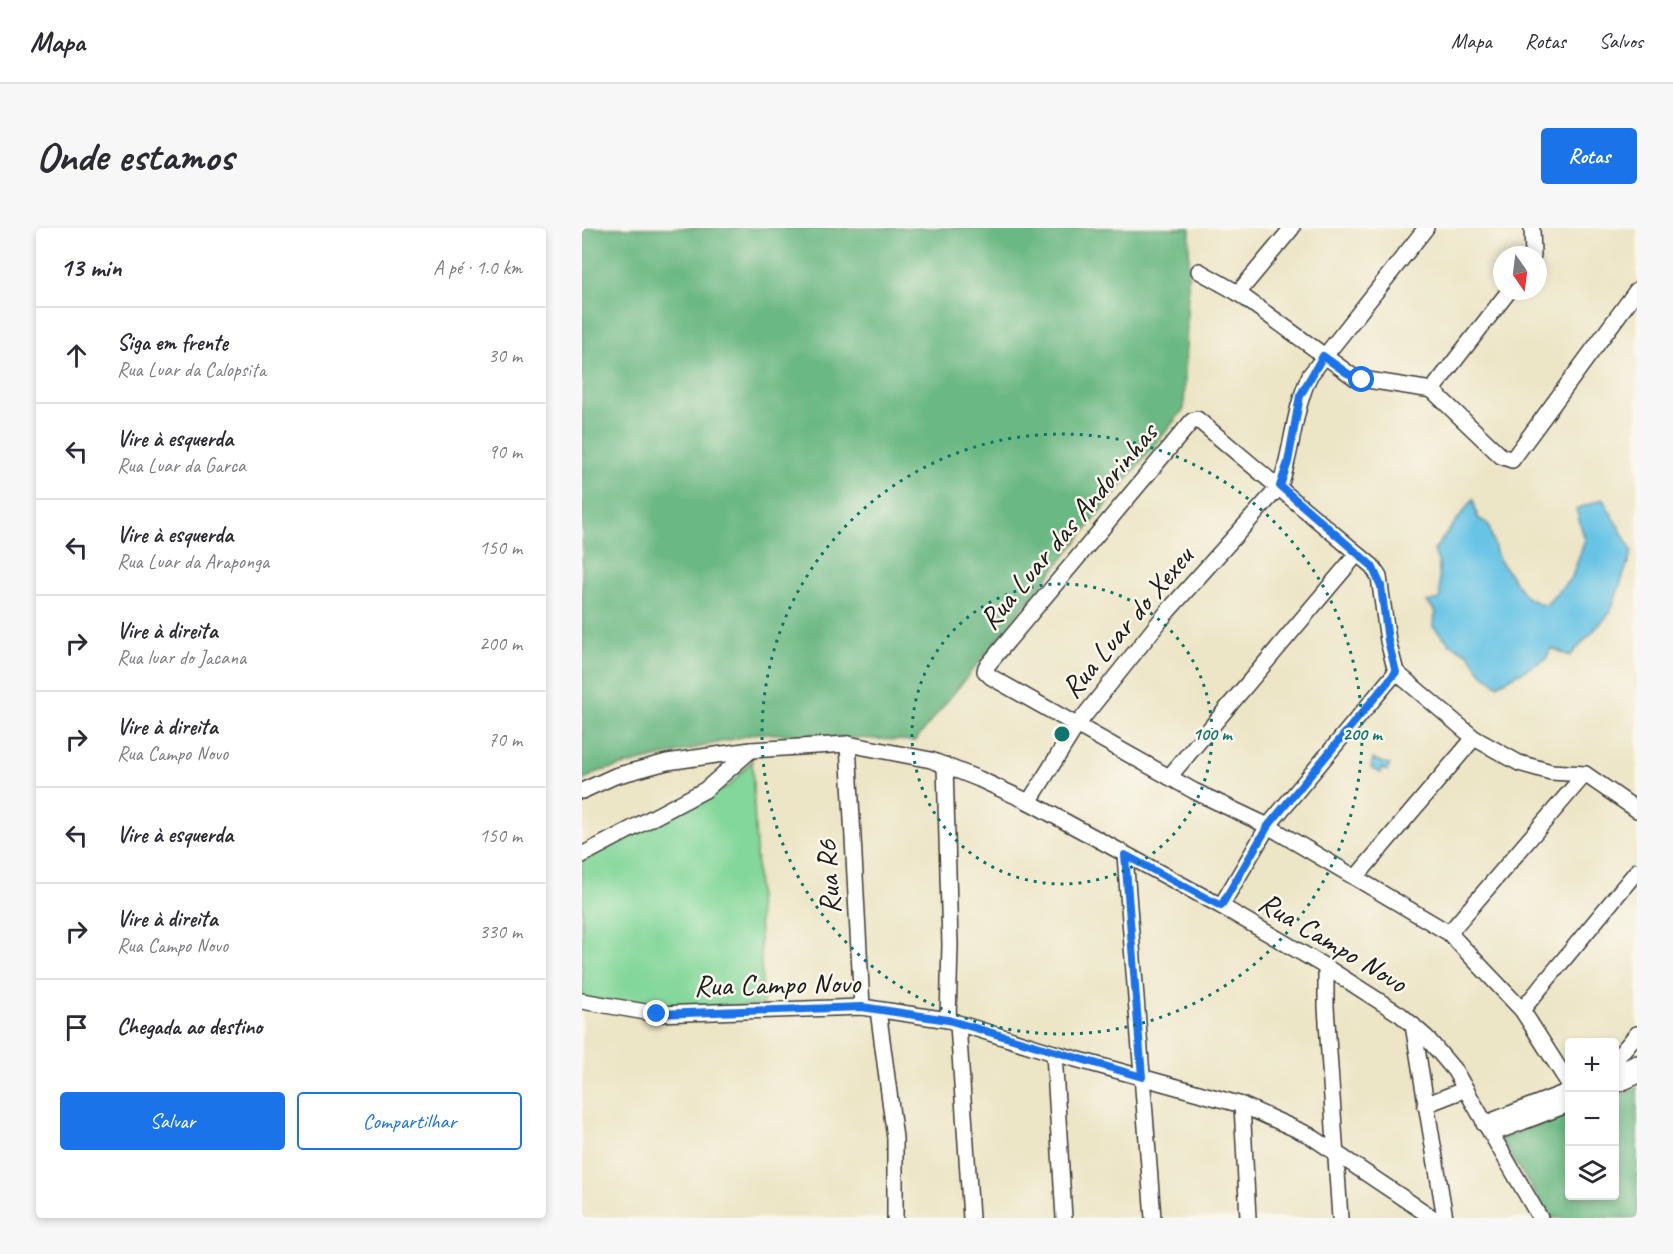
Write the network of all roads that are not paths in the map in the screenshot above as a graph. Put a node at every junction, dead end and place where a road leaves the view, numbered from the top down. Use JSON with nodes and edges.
{"nodes":[{"id":1,"x":1292,"y":228,"type":"edge"},
{"id":2,"x":1426,"y":228,"type":"edge"},
{"id":3,"x":1532,"y":228,"type":"edge"},
{"id":4,"x":1533,"y":246,"type":"edge"},
{"id":5,"x":1198,"y":271,"type":"dead end"},
{"id":6,"x":1637,"y":290,"type":"edge"},
{"id":7,"x":1238,"y":294,"type":"junction"},
{"id":8,"x":1502,"y":300,"type":"edge"},
{"id":9,"x":1323,"y":356,"type":"junction"},
{"id":10,"x":1432,"y":390,"type":"junction"},
{"id":11,"x":1280,"y":486,"type":"junction"},
{"id":12,"x":1357,"y":554,"type":"junction"},
{"id":13,"x":1396,"y":672,"type":"junction"},
{"id":14,"x":1077,"y":725,"type":"junction"},
{"id":15,"x":1474,"y":738,"type":"junction"},
{"id":16,"x":848,"y":744,"type":"junction"},
{"id":17,"x":750,"y":750,"type":"junction"},
{"id":18,"x":945,"y":765,"type":"junction"},
{"id":19,"x":1585,"y":774,"type":"junction"},
{"id":20,"x":1169,"y":777,"type":"junction"},
{"id":21,"x":582,"y":791,"type":"edge"},
{"id":22,"x":1029,"y":802,"type":"junction"},
{"id":23,"x":1637,"y":810,"type":"edge"},
{"id":24,"x":1268,"y":826,"type":"junction"},
{"id":25,"x":582,"y":855,"type":"edge"},
{"id":26,"x":1125,"y":855,"type":"junction"},
{"id":27,"x":1637,"y":871,"type":"edge"},
{"id":28,"x":1356,"y":876,"type":"junction"},
{"id":29,"x":1221,"y":906,"type":"junction"},
{"id":30,"x":1449,"y":933,"type":"junction"},
{"id":31,"x":1326,"y":967,"type":"junction"},
{"id":32,"x":582,"y":1001,"type":"edge"},
{"id":33,"x":862,"y":1007,"type":"junction"},
{"id":34,"x":878,"y":1010,"type":"junction"},
{"id":35,"x":1522,"y":1010,"type":"junction"},
{"id":36,"x":953,"y":1022,"type":"junction"},
{"id":37,"x":1413,"y":1025,"type":"junction"},
{"id":38,"x":1637,"y":1034,"type":"edge"},
{"id":39,"x":1054,"y":1053,"type":"junction"},
{"id":40,"x":1619,"y":1055,"type":"edge"},
{"id":41,"x":1637,"y":1063,"type":"edge"},
{"id":42,"x":1619,"y":1071,"type":"edge"},
{"id":43,"x":1637,"y":1076,"type":"edge"},
{"id":44,"x":1142,"y":1077,"type":"junction"},
{"id":45,"x":1565,"y":1078,"type":"edge"},
{"id":46,"x":1619,"y":1084,"type":"edge"},
{"id":47,"x":1466,"y":1089,"type":"junction"},
{"id":48,"x":1567,"y":1092,"type":"edge"},
{"id":49,"x":1242,"y":1105,"type":"junction"},
{"id":50,"x":1425,"y":1105,"type":"junction"},
{"id":51,"x":1565,"y":1105,"type":"edge"},
{"id":52,"x":1488,"y":1129,"type":"junction"},
{"id":53,"x":1338,"y":1152,"type":"junction"},
{"id":54,"x":895,"y":1218,"type":"edge"},
{"id":55,"x":971,"y":1218,"type":"edge"},
{"id":56,"x":1064,"y":1218,"type":"edge"},
{"id":57,"x":1153,"y":1218,"type":"edge"},
{"id":58,"x":1248,"y":1218,"type":"edge"},
{"id":59,"x":1340,"y":1218,"type":"edge"},
{"id":60,"x":1433,"y":1218,"type":"edge"},
{"id":61,"x":1444,"y":1218,"type":"edge"},
{"id":62,"x":1540,"y":1218,"type":"edge"}],
"edges":[{"from":1,"to":7,"type":"street"},
{"from":2,"to":9,"type":"street"},
{"from":3,"to":4,"type":"street"},
{"from":5,"to":7,"type":"street"},
{"from":6,"to":10,"type":"street"},
{"from":7,"to":9,"type":"street"},
{"from":8,"to":10,"type":"street"},
{"from":9,"to":10,"type":"street"},
{"from":9,"to":11,"type":"street"},
{"from":11,"to":12,"type":"street"},
{"from":11,"to":14,"type":"street","name":"Rua Luar do Xexeu"},
{"from":11,"to":14,"type":"street","name":"Rua Luar das Andorinhas"},
{"from":12,"to":13,"type":"street"},
{"from":12,"to":20,"type":"street"},
{"from":13,"to":15,"type":"street"},
{"from":13,"to":24,"type":"street"},
{"from":14,"to":20,"type":"street"},
{"from":14,"to":22,"type":"street","name":"Rua Luar do Xexeu"},
{"from":15,"to":19,"type":"street"},
{"from":15,"to":28,"type":"street"},
{"from":16,"to":17,"type":"street","name":"Rua Campo Novo"},
{"from":16,"to":18,"type":"street","name":"Rua Campo Novo"},
{"from":16,"to":33,"type":"street","name":"Rua R6"},
{"from":17,"to":21,"type":"street","name":"Rua Campo Novo"},
{"from":17,"to":25,"type":"street"},
{"from":18,"to":22,"type":"street","name":"Rua Campo Novo"},
{"from":18,"to":36,"type":"street"},
{"from":19,"to":23,"type":"street"},
{"from":19,"to":30,"type":"street"},
{"from":20,"to":24,"type":"street"},
{"from":22,"to":26,"type":"street","name":"Rua Campo Novo"},
{"from":24,"to":28,"type":"street"},
{"from":24,"to":29,"type":"street"},
{"from":26,"to":29,"type":"street","name":"Rua Campo Novo"},
{"from":26,"to":44,"type":"street"},
{"from":27,"to":35,"type":"street"},
{"from":28,"to":30,"type":"street"},
{"from":29,"to":31,"type":"street","name":"Rua Campo Novo"},
{"from":30,"to":35,"type":"street"},
{"from":31,"to":37,"type":"street","name":"Rua Campo Novo"},
{"from":31,"to":53,"type":"street"},
{"from":32,"to":33,"type":"street","name":"Rua Campo Novo"},
{"from":33,"to":34,"type":"street","name":"Rua Campo Novo"},
{"from":34,"to":36,"type":"street","name":"Rua Campo Novo"},
{"from":34,"to":54,"type":"street"},
{"from":35,"to":45,"type":"street"},
{"from":36,"to":39,"type":"street","name":"Rua Campo Novo"},
{"from":36,"to":55,"type":"street"},
{"from":37,"to":47,"type":"street","name":"Rua Campo Novo"},
{"from":37,"to":50,"type":"street"},
{"from":38,"to":40,"type":"street"},
{"from":39,"to":44,"type":"street","name":"Rua Campo Novo"},
{"from":39,"to":56,"type":"street"},
{"from":41,"to":42,"type":"street"},
{"from":43,"to":46,"type":"street"},
{"from":44,"to":49,"type":"street","name":"Rua Campo Novo"},
{"from":44,"to":57,"type":"street"},
{"from":47,"to":50,"type":"street"},
{"from":47,"to":52,"type":"street","name":"Rua Campo Novo"},
{"from":48,"to":52,"type":"street"},
{"from":49,"to":53,"type":"street","name":"Rua Campo Novo"},
{"from":49,"to":58,"type":"street"},
{"from":50,"to":61,"type":"street"},
{"from":51,"to":52,"type":"street"},
{"from":52,"to":62,"type":"street","name":"Rua Campo Novo"},
{"from":53,"to":59,"type":"street"},
{"from":53,"to":60,"type":"street","name":"Rua Campo Novo"}]}
